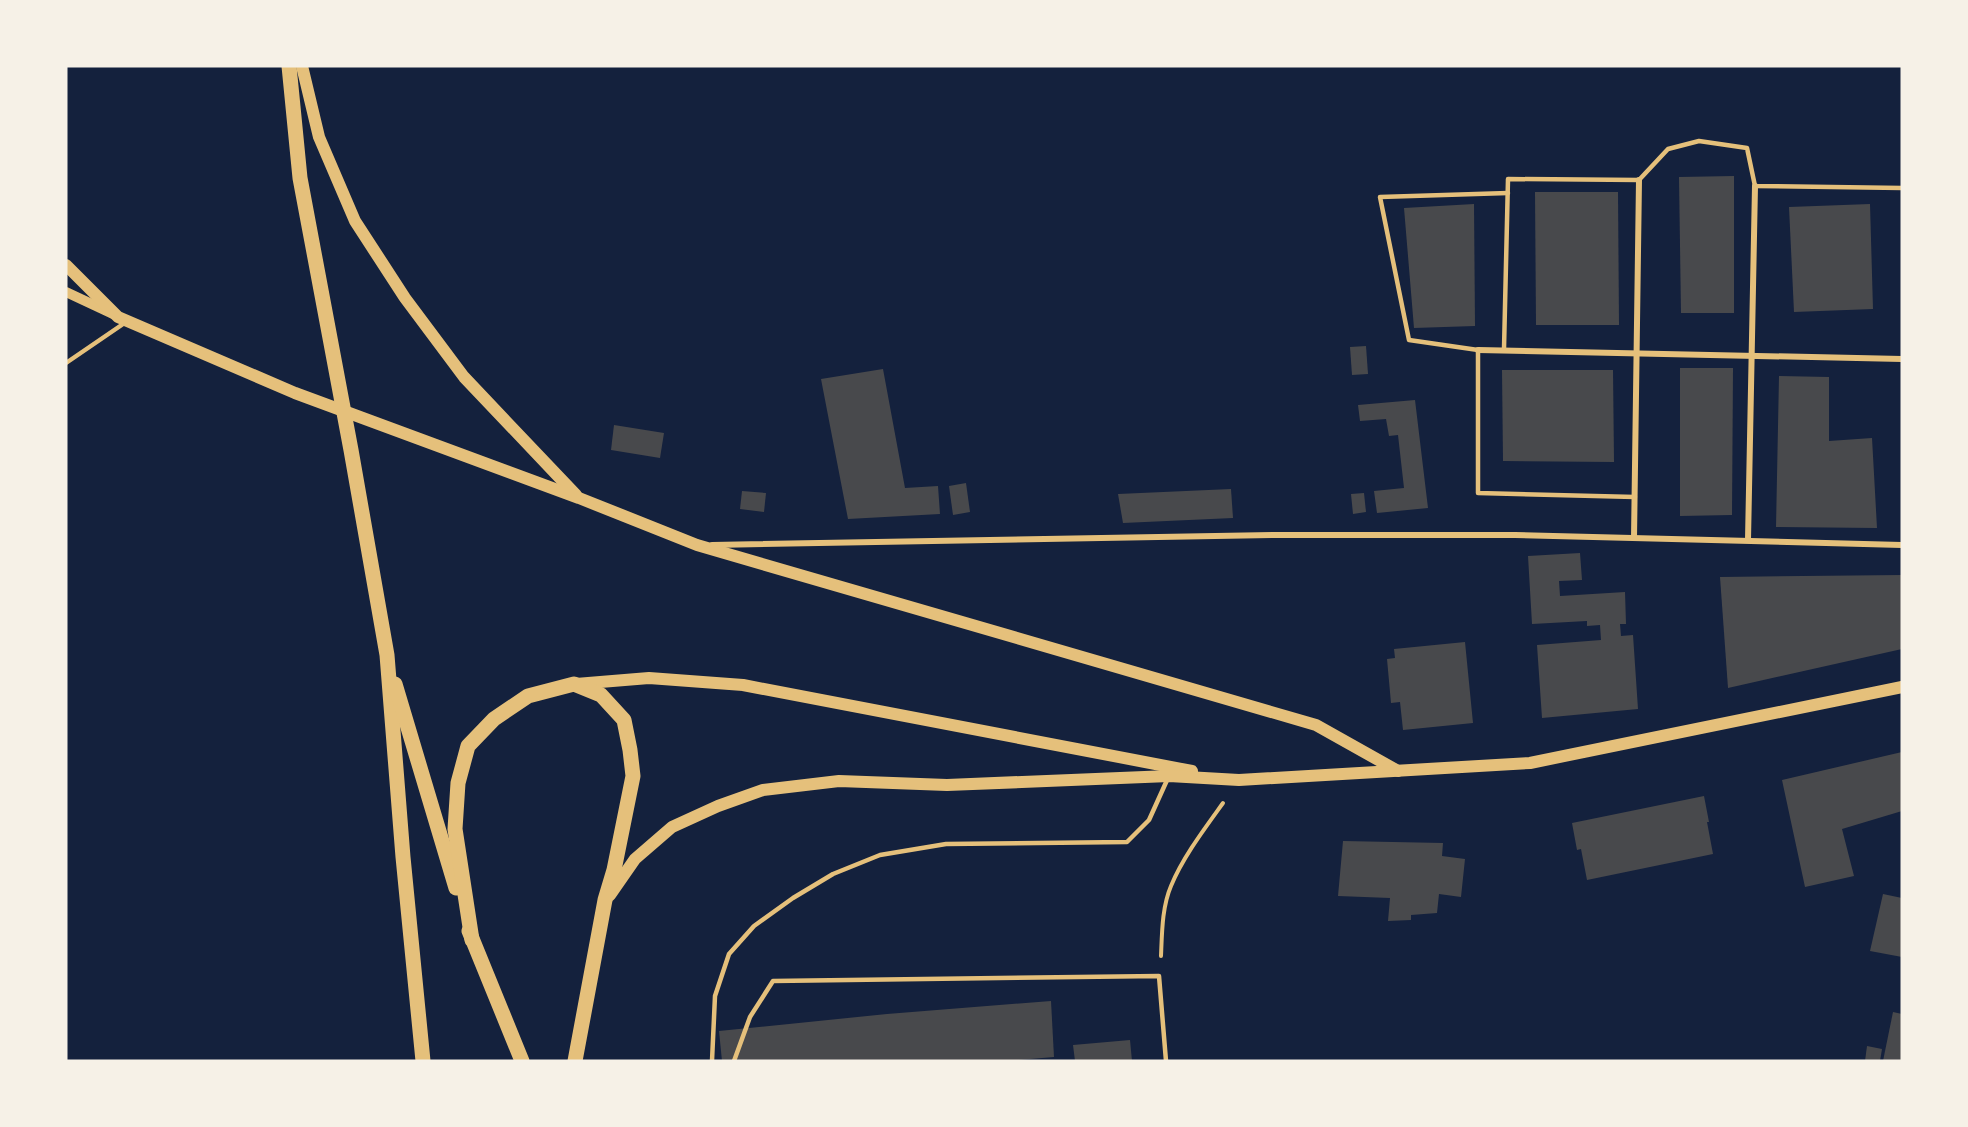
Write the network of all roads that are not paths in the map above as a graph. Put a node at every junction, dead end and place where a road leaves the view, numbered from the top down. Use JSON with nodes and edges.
{"nodes":[{"id":1,"x":289,"y":66,"type":"edge"},
{"id":2,"x":302,"y":66,"type":"edge"},
{"id":3,"x":1639,"y":180,"type":"junction"},
{"id":4,"x":1755,"y":186,"type":"junction"},
{"id":5,"x":1902,"y":188,"type":"edge"},
{"id":6,"x":1508,"y":194,"type":"junction"},
{"id":7,"x":66,"y":265,"type":"edge"},
{"id":8,"x":66,"y":292,"type":"edge"},
{"id":9,"x":123,"y":319,"type":"junction"},
{"id":10,"x":1478,"y":350,"type":"junction"},
{"id":11,"x":1504,"y":350,"type":"junction"},
{"id":12,"x":1636,"y":353,"type":"junction"},
{"id":13,"x":1752,"y":355,"type":"junction"},
{"id":14,"x":1902,"y":359,"type":"edge"},
{"id":15,"x":66,"y":363,"type":"edge"},
{"id":16,"x":1635,"y":497,"type":"junction"},
{"id":17,"x":579,"y":498,"type":"junction"},
{"id":18,"x":1634,"y":538,"type":"junction"},
{"id":19,"x":1748,"y":540,"type":"junction"},
{"id":20,"x":697,"y":545,"type":"junction"},
{"id":21,"x":1902,"y":545,"type":"edge"},
{"id":22,"x":387,"y":655,"type":"junction"},
{"id":23,"x":574,"y":684,"type":"junction"},
{"id":24,"x":1902,"y":687,"type":"edge"},
{"id":25,"x":1398,"y":771,"type":"junction"},
{"id":26,"x":1169,"y":776,"type":"junction"},
{"id":27,"x":1239,"y":780,"type":"junction"},
{"id":28,"x":605,"y":900,"type":"junction"},
{"id":29,"x":472,"y":940,"type":"junction"},
{"id":30,"x":423,"y":1061,"type":"edge"},
{"id":31,"x":522,"y":1061,"type":"edge"},
{"id":32,"x":575,"y":1061,"type":"edge"},
{"id":33,"x":712,"y":1061,"type":"edge"},
{"id":34,"x":734,"y":1061,"type":"edge"},
{"id":35,"x":1166,"y":1061,"type":"edge"}],
"edges":[{"from":1,"to":22,"type":"main road"},
{"from":2,"to":17,"type":"main road"},
{"from":3,"to":4,"type":"lane"},
{"from":3,"to":6,"type":"lane"},
{"from":3,"to":12,"type":"street"},
{"from":4,"to":5,"type":"lane"},
{"from":4,"to":13,"type":"street"},
{"from":6,"to":10,"type":"lane"},
{"from":6,"to":11,"type":"lane"},
{"from":7,"to":9,"type":"main road"},
{"from":8,"to":9,"type":"street"},
{"from":9,"to":15,"type":"lane"},
{"from":9,"to":17,"type":"main road"},
{"from":10,"to":11,"type":"street"},
{"from":10,"to":16,"type":"lane"},
{"from":11,"to":12,"type":"street"},
{"from":12,"to":13,"type":"street"},
{"from":12,"to":16,"type":"street"},
{"from":13,"to":14,"type":"street"},
{"from":13,"to":19,"type":"street"},
{"from":16,"to":18,"type":"street"},
{"from":17,"to":20,"type":"main road"},
{"from":18,"to":19,"type":"street"},
{"from":18,"to":20,"type":"street"},
{"from":19,"to":21,"type":"street"},
{"from":20,"to":25,"type":"main road"},
{"from":22,"to":29,"type":"main road"},
{"from":22,"to":30,"type":"main road"},
{"from":23,"to":27,"type":"main road"},
{"from":23,"to":28,"type":"main road"},
{"from":23,"to":29,"type":"main road"},
{"from":24,"to":25,"type":"main road"},
{"from":25,"to":27,"type":"main road"},
{"from":26,"to":27,"type":"main road"},
{"from":26,"to":28,"type":"main road"},
{"from":26,"to":33,"type":"lane"},
{"from":28,"to":32,"type":"main road"},
{"from":29,"to":31,"type":"main road"},
{"from":34,"to":35,"type":"lane"}]}
